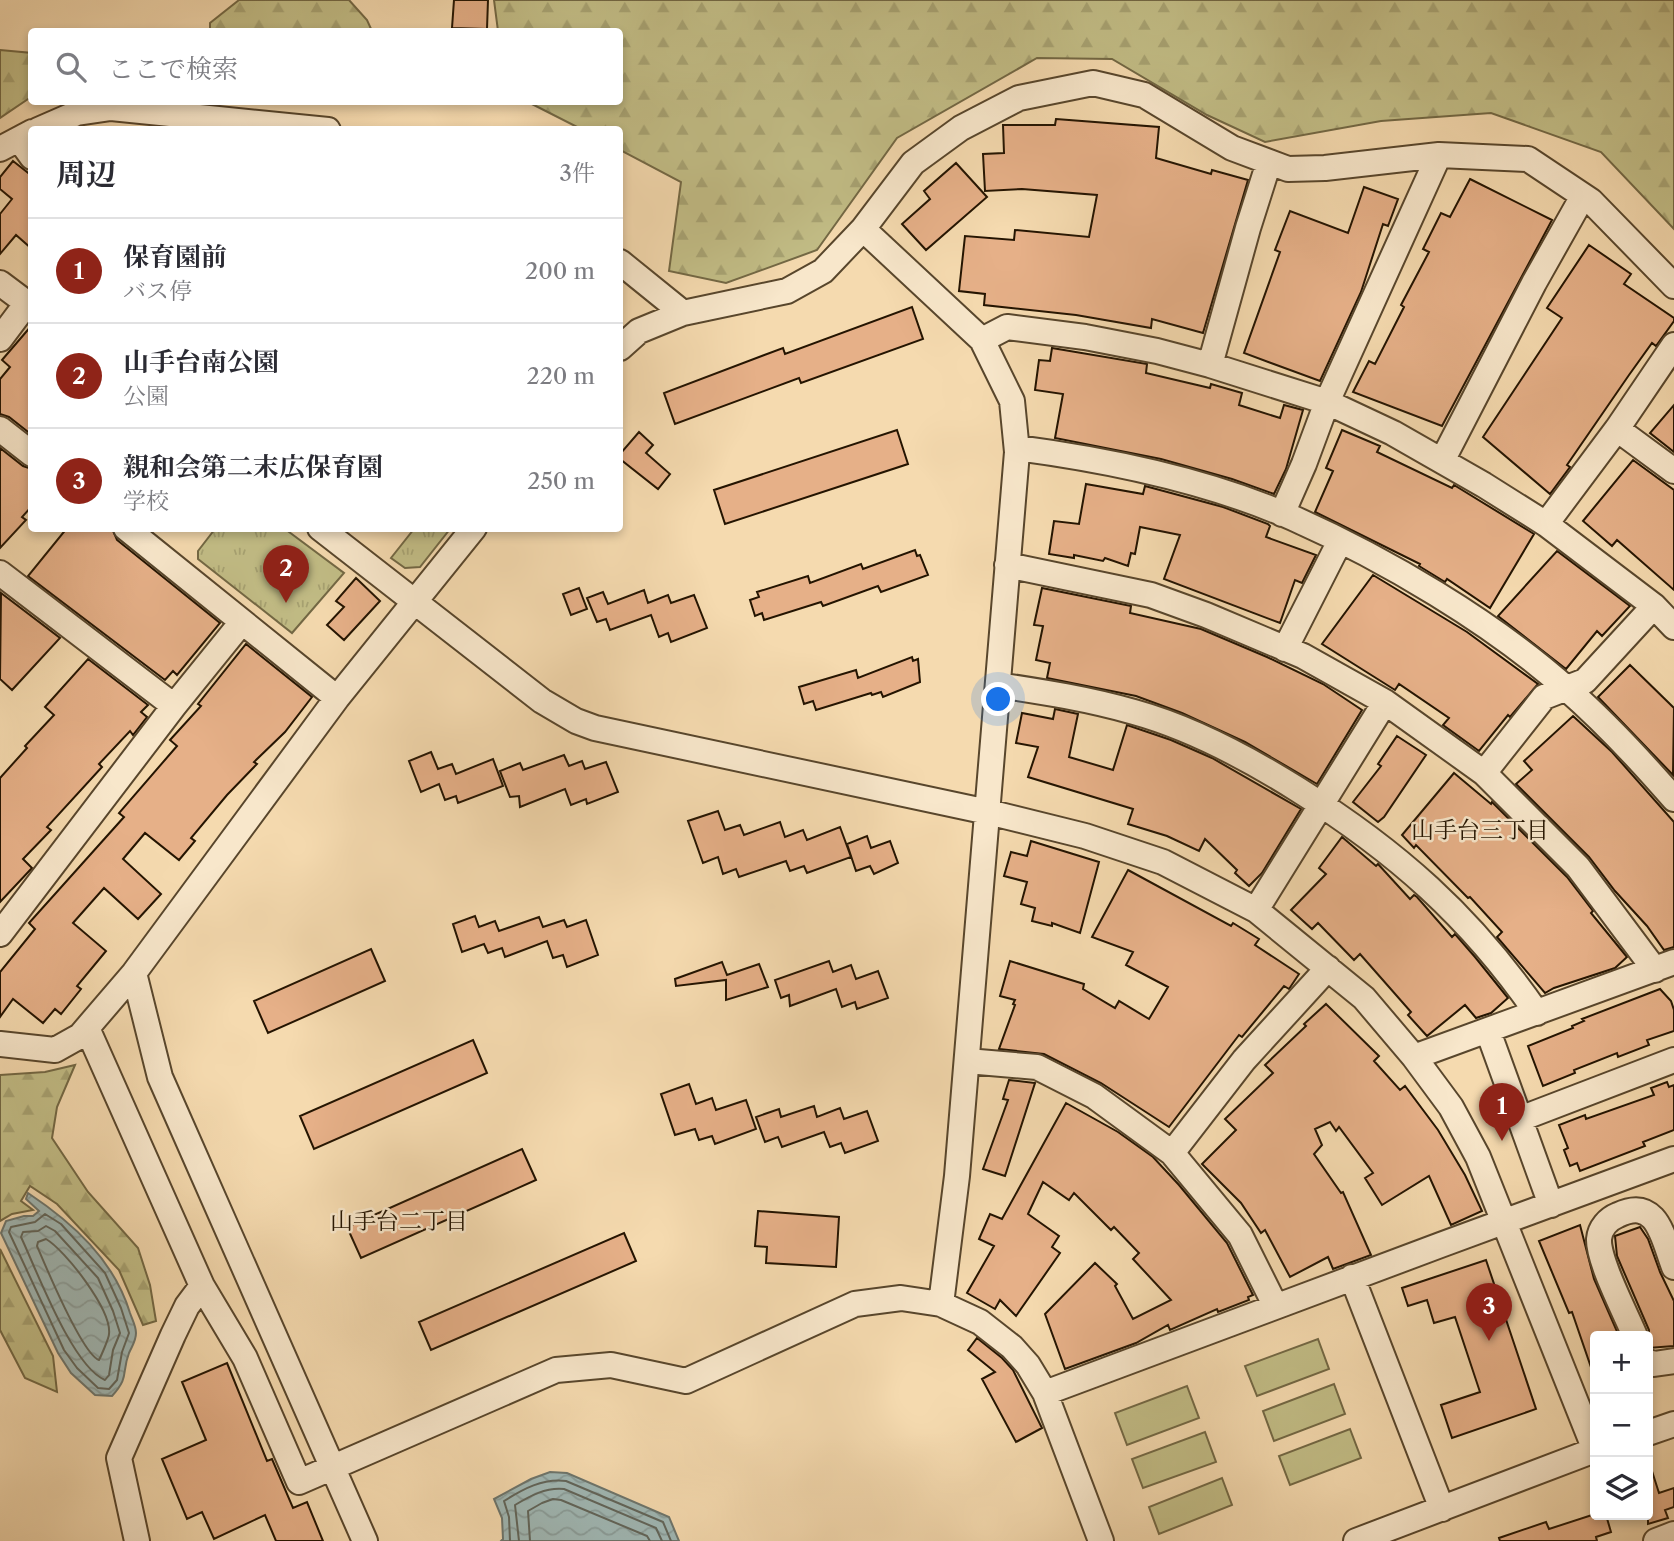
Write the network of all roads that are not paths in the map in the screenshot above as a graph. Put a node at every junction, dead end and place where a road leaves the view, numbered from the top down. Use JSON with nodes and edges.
{"nodes":[{"id":1,"x":52,"y":126,"type":"edge"},
{"id":2,"x":288,"y":126,"type":"edge"},
{"id":3,"x":1439,"y":155,"type":"junction"},
{"id":4,"x":1269,"y":162,"type":"junction"},
{"id":5,"x":1583,"y":196,"type":"junction"},
{"id":6,"x":863,"y":229,"type":"junction"},
{"id":7,"x":623,"y":264,"type":"edge"},
{"id":8,"x":0,"y":283,"type":"edge"},
{"id":9,"x":1674,"y":286,"type":"edge"},
{"id":10,"x":28,"y":304,"type":"edge"},
{"id":11,"x":28,"y":306,"type":"edge"},
{"id":12,"x":683,"y":313,"type":"junction"},
{"id":13,"x":0,"y":339,"type":"edge"},
{"id":14,"x":982,"y":340,"type":"junction"},
{"id":15,"x":623,"y":345,"type":"edge"},
{"id":16,"x":1674,"y":345,"type":"edge"},
{"id":17,"x":1210,"y":365,"type":"junction"},
{"id":18,"x":1327,"y":402,"type":"junction"},
{"id":19,"x":0,"y":429,"type":"edge"},
{"id":20,"x":1618,"y":429,"type":"junction"},
{"id":21,"x":1017,"y":448,"type":"junction"},
{"id":22,"x":28,"y":451,"type":"edge"},
{"id":23,"x":1442,"y":461,"type":"junction"},
{"id":24,"x":1674,"y":471,"type":"edge"},
{"id":25,"x":1282,"y":514,"type":"junction"},
{"id":26,"x":1546,"y":524,"type":"junction"},
{"id":27,"x":130,"y":532,"type":"edge"},
{"id":28,"x":325,"y":532,"type":"edge"},
{"id":29,"x":471,"y":532,"type":"edge"},
{"id":30,"x":1340,"y":541,"type":"junction"},
{"id":31,"x":1007,"y":565,"type":"junction"},
{"id":32,"x":0,"y":573,"type":"edge"},
{"id":33,"x":416,"y":603,"type":"junction"},
{"id":34,"x":1654,"y":606,"type":"junction"},
{"id":35,"x":242,"y":622,"type":"junction"},
{"id":36,"x":1674,"y":626,"type":"edge"},
{"id":37,"x":1285,"y":649,"type":"junction"},
{"id":38,"x":998,"y":685,"type":"junction"},
{"id":39,"x":1567,"y":688,"type":"junction"},
{"id":40,"x":337,"y":698,"type":"junction"},
{"id":41,"x":1385,"y":702,"type":"junction"},
{"id":42,"x":174,"y":706,"type":"junction"},
{"id":43,"x":1483,"y":773,"type":"junction"},
{"id":44,"x":1674,"y":799,"type":"edge"},
{"id":45,"x":1321,"y":804,"type":"junction"},
{"id":46,"x":988,"y":812,"type":"junction"},
{"id":47,"x":1256,"y":910,"type":"junction"},
{"id":48,"x":2,"y":928,"type":"edge"},
{"id":49,"x":1664,"y":966,"type":"edge"},
{"id":50,"x":1328,"y":968,"type":"junction"},
{"id":51,"x":134,"y":973,"type":"junction"},
{"id":52,"x":1537,"y":1013,"type":"junction"},
{"id":53,"x":87,"y":1028,"type":"junction"},
{"id":54,"x":1488,"y":1031,"type":"junction"},
{"id":55,"x":0,"y":1044,"type":"edge"},
{"id":56,"x":1414,"y":1058,"type":"junction"},
{"id":57,"x":967,"y":1060,"type":"junction"},
{"id":58,"x":1674,"y":1060,"type":"edge"},
{"id":59,"x":1520,"y":1119,"type":"junction"},
{"id":60,"x":1172,"y":1153,"type":"junction"},
{"id":61,"x":1674,"y":1159,"type":"edge"},
{"id":62,"x":1551,"y":1205,"type":"junction"},
{"id":63,"x":1505,"y":1223,"type":"junction"},
{"id":64,"x":1674,"y":1267,"type":"edge"},
{"id":65,"x":1352,"y":1276,"type":"junction"},
{"id":66,"x":202,"y":1286,"type":"junction"},
{"id":67,"x":941,"y":1304,"type":"junction"},
{"id":68,"x":1275,"y":1305,"type":"junction"},
{"id":69,"x":1633,"y":1331,"type":"edge"},
{"id":70,"x":1674,"y":1361,"type":"edge"},
{"id":71,"x":1653,"y":1364,"type":"edge"},
{"id":72,"x":1045,"y":1393,"type":"junction"},
{"id":73,"x":1674,"y":1424,"type":"edge"},
{"id":74,"x":1653,"y":1431,"type":"edge"},
{"id":75,"x":1590,"y":1437,"type":"edge"},
{"id":76,"x":1590,"y":1452,"type":"edge"},
{"id":77,"x":333,"y":1468,"type":"junction"},
{"id":78,"x":1442,"y":1509,"type":"junction"},
{"id":79,"x":1674,"y":1534,"type":"edge"},
{"id":80,"x":136,"y":1541,"type":"edge"},
{"id":81,"x":365,"y":1541,"type":"edge"},
{"id":82,"x":1101,"y":1541,"type":"edge"},
{"id":83,"x":1356,"y":1541,"type":"edge"},
{"id":84,"x":1656,"y":1541,"type":"edge"}],
"edges":[{"from":1,"to":2,"type":"street"},
{"from":3,"to":4,"type":"street"},
{"from":3,"to":5,"type":"street"},
{"from":3,"to":18,"type":"street"},
{"from":4,"to":6,"type":"street"},
{"from":4,"to":17,"type":"street"},
{"from":5,"to":9,"type":"street"},
{"from":5,"to":23,"type":"street"},
{"from":6,"to":12,"type":"street"},
{"from":6,"to":14,"type":"street"},
{"from":7,"to":12,"type":"street"},
{"from":8,"to":10,"type":"street"},
{"from":11,"to":13,"type":"street"},
{"from":12,"to":15,"type":"street"},
{"from":14,"to":17,"type":"street"},
{"from":14,"to":21,"type":"street"},
{"from":16,"to":20,"type":"street"},
{"from":17,"to":18,"type":"street"},
{"from":18,"to":23,"type":"street"},
{"from":18,"to":25,"type":"street"},
{"from":19,"to":22,"type":"street"},
{"from":20,"to":24,"type":"street"},
{"from":20,"to":26,"type":"street"},
{"from":21,"to":25,"type":"street"},
{"from":21,"to":31,"type":"street"},
{"from":23,"to":26,"type":"street"},
{"from":25,"to":30,"type":"street"},
{"from":26,"to":34,"type":"street"},
{"from":27,"to":35,"type":"street"},
{"from":28,"to":33,"type":"street"},
{"from":29,"to":33,"type":"street"},
{"from":30,"to":37,"type":"street"},
{"from":30,"to":39,"type":"street"},
{"from":31,"to":37,"type":"street"},
{"from":31,"to":38,"type":"street"},
{"from":32,"to":42,"type":"street"},
{"from":33,"to":40,"type":"street"},
{"from":33,"to":46,"type":"street"},
{"from":34,"to":36,"type":"street"},
{"from":34,"to":39,"type":"street"},
{"from":35,"to":40,"type":"street"},
{"from":35,"to":42,"type":"street"},
{"from":37,"to":41,"type":"street"},
{"from":38,"to":45,"type":"street"},
{"from":38,"to":46,"type":"street"},
{"from":39,"to":43,"type":"street"},
{"from":39,"to":44,"type":"street"},
{"from":40,"to":51,"type":"street"},
{"from":41,"to":43,"type":"street"},
{"from":41,"to":45,"type":"street"},
{"from":42,"to":48,"type":"street"},
{"from":43,"to":49,"type":"street"},
{"from":45,"to":47,"type":"street"},
{"from":45,"to":52,"type":"street"},
{"from":46,"to":47,"type":"street"},
{"from":46,"to":57,"type":"street"},
{"from":47,"to":50,"type":"street"},
{"from":49,"to":52,"type":"street"},
{"from":50,"to":56,"type":"street"},
{"from":50,"to":60,"type":"street"},
{"from":51,"to":53,"type":"street"},
{"from":51,"to":77,"type":"street"},
{"from":52,"to":54,"type":"street"},
{"from":53,"to":55,"type":"street"},
{"from":53,"to":66,"type":"street"},
{"from":54,"to":56,"type":"street"},
{"from":54,"to":59,"type":"street"},
{"from":56,"to":63,"type":"street"},
{"from":57,"to":60,"type":"street"},
{"from":57,"to":67,"type":"street"},
{"from":58,"to":59,"type":"street"},
{"from":59,"to":62,"type":"street"},
{"from":60,"to":68,"type":"street"},
{"from":61,"to":62,"type":"street"},
{"from":62,"to":63,"type":"street"},
{"from":63,"to":65,"type":"street"},
{"from":63,"to":75,"type":"street"},
{"from":64,"to":69,"type":"street"},
{"from":65,"to":68,"type":"street"},
{"from":65,"to":78,"type":"street"},
{"from":66,"to":77,"type":"street"},
{"from":66,"to":80,"type":"street"},
{"from":67,"to":72,"type":"street"},
{"from":67,"to":77,"type":"street"},
{"from":68,"to":72,"type":"street"},
{"from":70,"to":71,"type":"street"},
{"from":72,"to":82,"type":"street"},
{"from":73,"to":74,"type":"street"},
{"from":76,"to":78,"type":"street"},
{"from":77,"to":81,"type":"street"},
{"from":78,"to":83,"type":"street"},
{"from":79,"to":84,"type":"street"}]}
